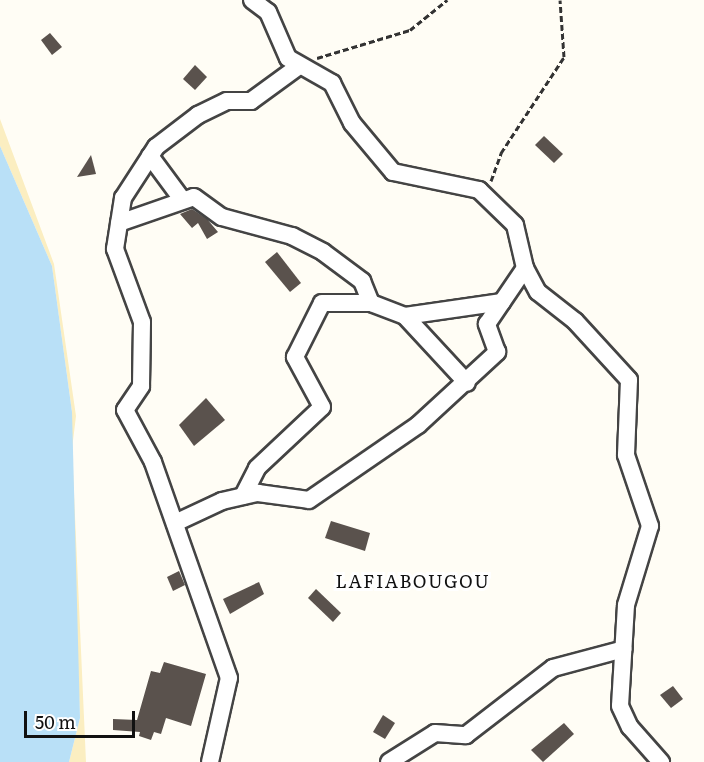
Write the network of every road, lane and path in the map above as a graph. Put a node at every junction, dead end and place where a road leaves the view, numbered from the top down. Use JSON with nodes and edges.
{"nodes":[{"id":1,"x":252,"y":0,"type":"edge"},
{"id":2,"x":447,"y":0,"type":"edge"},
{"id":3,"x":560,"y":0,"type":"edge"},
{"id":4,"x":299,"y":66,"type":"junction"},
{"id":5,"x":150,"y":156,"type":"junction"},
{"id":6,"x":481,"y":192,"type":"junction"},
{"id":7,"x":181,"y":198,"type":"junction"},
{"id":8,"x":119,"y":223,"type":"junction"},
{"id":9,"x":525,"y":268,"type":"junction"},
{"id":10,"x":502,"y":302,"type":"junction"},
{"id":11,"x":370,"y":303,"type":"junction"},
{"id":12,"x":405,"y":316,"type":"junction"},
{"id":13,"x":467,"y":383,"type":"junction"},
{"id":14,"x":243,"y":496,"type":"junction"},
{"id":15,"x":175,"y":523,"type":"junction"},
{"id":16,"x":624,"y":649,"type":"junction"},
{"id":17,"x":210,"y":762,"type":"edge"},
{"id":18,"x":389,"y":762,"type":"edge"},
{"id":19,"x":661,"y":762,"type":"edge"}],
"edges":[{"from":1,"to":4,"type":"street"},
{"from":2,"to":4,"type":"path"},
{"from":3,"to":6,"type":"path"},
{"from":4,"to":5,"type":"street"},
{"from":4,"to":6,"type":"street"},
{"from":5,"to":7,"type":"street"},
{"from":5,"to":8,"type":"street"},
{"from":6,"to":9,"type":"street"},
{"from":7,"to":8,"type":"street"},
{"from":7,"to":11,"type":"street"},
{"from":8,"to":15,"type":"street"},
{"from":9,"to":10,"type":"street"},
{"from":9,"to":16,"type":"street"},
{"from":10,"to":12,"type":"street"},
{"from":10,"to":13,"type":"street"},
{"from":11,"to":12,"type":"street"},
{"from":11,"to":14,"type":"street"},
{"from":12,"to":13,"type":"street"},
{"from":13,"to":14,"type":"street"},
{"from":14,"to":15,"type":"street"},
{"from":15,"to":17,"type":"street"},
{"from":16,"to":18,"type":"street"},
{"from":16,"to":19,"type":"street"}]}
